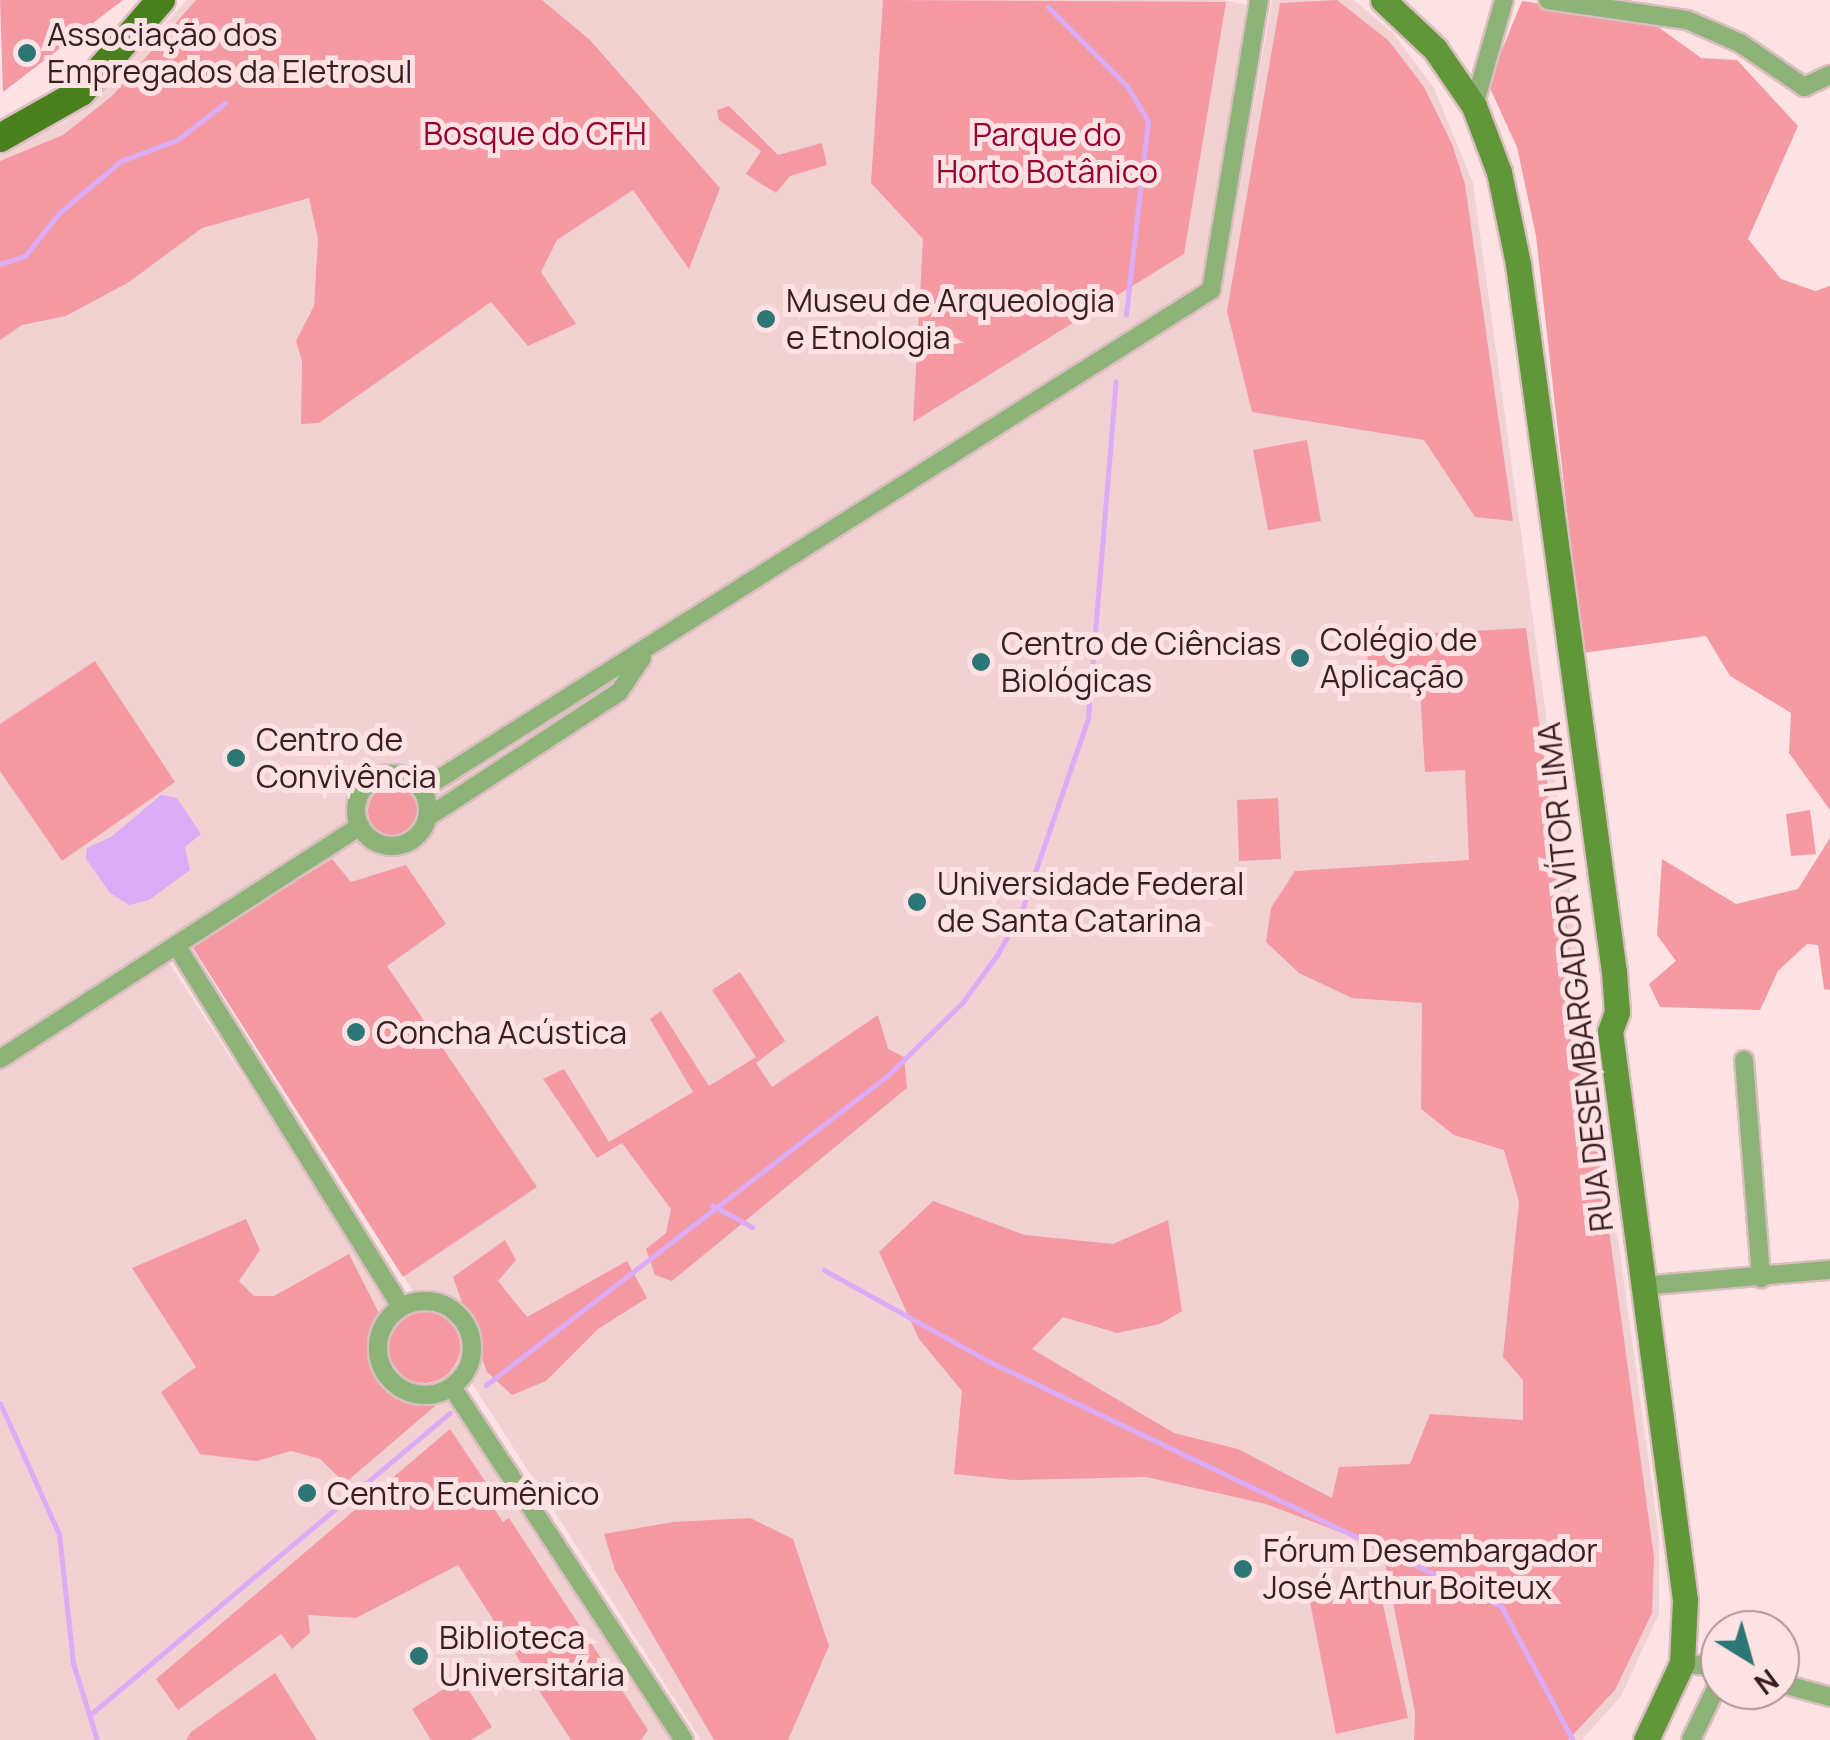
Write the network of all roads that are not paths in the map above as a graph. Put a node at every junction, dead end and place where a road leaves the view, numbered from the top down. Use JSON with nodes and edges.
{"nodes":[{"id":1,"x":162,"y":0,"type":"edge"},
{"id":2,"x":1259,"y":0,"type":"edge"},
{"id":3,"x":1383,"y":0,"type":"edge"},
{"id":4,"x":1504,"y":0,"type":"edge"},
{"id":5,"x":1548,"y":0,"type":"edge"},
{"id":6,"x":1830,"y":75,"type":"edge"},
{"id":7,"x":1474,"y":106,"type":"junction"},
{"id":8,"x":0,"y":138,"type":"edge"},
{"id":9,"x":648,"y":650,"type":"junction"},
{"id":10,"x":423,"y":790,"type":"junction"},
{"id":11,"x":428,"y":818,"type":"junction"},
{"id":12,"x":360,"y":826,"type":"junction"},
{"id":13,"x":176,"y":945,"type":"junction"},
{"id":14,"x":0,"y":1059,"type":"edge"},
{"id":15,"x":1744,"y":1060,"type":"dead end"},
{"id":16,"x":1830,"y":1270,"type":"edge"},
{"id":17,"x":1762,"y":1278,"type":"junction"},
{"id":18,"x":1642,"y":1286,"type":"junction"},
{"id":19,"x":401,"y":1306,"type":"junction"},
{"id":20,"x":452,"y":1387,"type":"junction"},
{"id":21,"x":1682,"y":1663,"type":"junction"},
{"id":22,"x":1700,"y":1665,"type":"edge"},
{"id":23,"x":1800,"y":1689,"type":"edge"},
{"id":24,"x":1830,"y":1697,"type":"edge"},
{"id":25,"x":1706,"y":1710,"type":"edge"},
{"id":26,"x":684,"y":1740,"type":"edge"},
{"id":27,"x":1646,"y":1740,"type":"edge"},
{"id":28,"x":1691,"y":1740,"type":"edge"}],
"edges":[{"from":1,"to":8,"type":"main road"},
{"from":2,"to":9,"type":"street"},
{"from":3,"to":7,"type":"main road","name":"RUA DESEMBARGADOR VÍTOR LIMA"},
{"from":4,"to":7,"type":"street"},
{"from":5,"to":6,"type":"street"},
{"from":7,"to":18,"type":"main road","name":"RUA DESEMBARGADOR VÍTOR LIMA"},
{"from":9,"to":10,"type":"street"},
{"from":9,"to":11,"type":"street"},
{"from":10,"to":11,"type":"street"},
{"from":10,"to":12,"type":"street"},
{"from":11,"to":12,"type":"street"},
{"from":12,"to":13,"type":"street"},
{"from":13,"to":14,"type":"street"},
{"from":13,"to":19,"type":"street"},
{"from":15,"to":17,"type":"street"},
{"from":16,"to":17,"type":"street"},
{"from":17,"to":18,"type":"street"},
{"from":18,"to":21,"type":"main road","name":"RUA DESEMBARGADOR VÍTOR LIMA"},
{"from":19,"to":20,"type":"street"},
{"from":19,"to":20,"type":"street"},
{"from":20,"to":26,"type":"street"},
{"from":21,"to":22,"type":"street"},
{"from":21,"to":27,"type":"main road","name":"RUA DESEMBARGADOR VÍTOR LIMA"},
{"from":23,"to":24,"type":"street"},
{"from":25,"to":28,"type":"street"}]}
